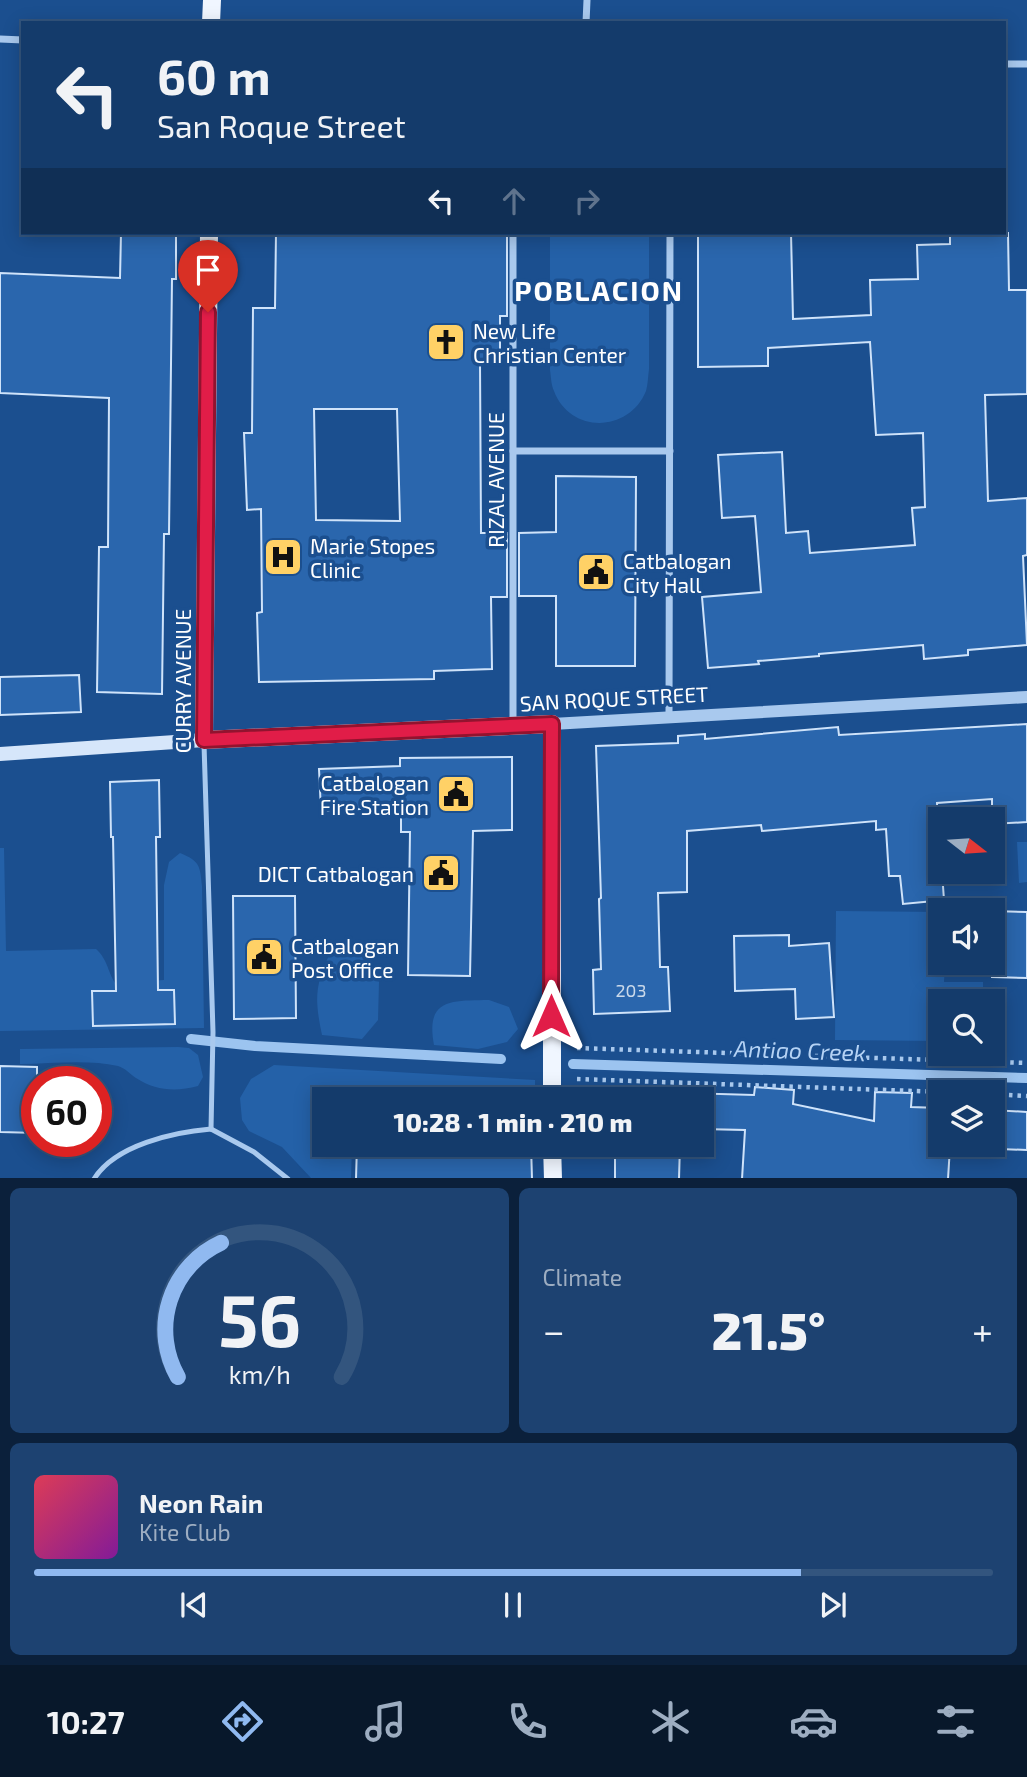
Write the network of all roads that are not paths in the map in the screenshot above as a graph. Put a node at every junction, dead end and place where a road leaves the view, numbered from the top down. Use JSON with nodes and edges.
{"nodes":[{"id":1,"x":212,"y":0,"type":"edge"},
{"id":2,"x":587,"y":0,"type":"edge"},
{"id":3,"x":211,"y":21,"type":"edge"},
{"id":4,"x":586,"y":21,"type":"edge"},
{"id":5,"x":0,"y":40,"type":"edge"},
{"id":6,"x":21,"y":40,"type":"edge"},
{"id":7,"x":1006,"y":64,"type":"edge"},
{"id":8,"x":1027,"y":64,"type":"edge"},
{"id":9,"x":209,"y":235,"type":"edge"},
{"id":10,"x":513,"y":235,"type":"edge"},
{"id":11,"x":670,"y":235,"type":"edge"},
{"id":12,"x":513,"y":451,"type":"junction"},
{"id":13,"x":670,"y":451,"type":"junction"},
{"id":14,"x":1027,"y":696,"type":"edge"},
{"id":15,"x":669,"y":718,"type":"junction"},
{"id":16,"x":552,"y":724,"type":"junction"},
{"id":17,"x":513,"y":726,"type":"junction"},
{"id":18,"x":204,"y":740,"type":"junction"},
{"id":19,"x":0,"y":754,"type":"edge"},
{"id":20,"x":552,"y":1087,"type":"edge"},
{"id":21,"x":211,"y":1129,"type":"junction"},
{"id":22,"x":552,"y":1157,"type":"edge"},
{"id":23,"x":94,"y":1178,"type":"edge"},
{"id":24,"x":288,"y":1178,"type":"edge"},
{"id":25,"x":552,"y":1178,"type":"edge"}],
"edges":[{"from":1,"to":3,"type":"main road"},
{"from":2,"to":4,"type":"street"},
{"from":5,"to":6,"type":"street"},
{"from":7,"to":8,"type":"street"},
{"from":9,"to":18,"type":"main road","name":"CURRY AVENUE"},
{"from":10,"to":12,"type":"street","name":"RIZAL AVENUE"},
{"from":11,"to":13,"type":"street"},
{"from":12,"to":13,"type":"street"},
{"from":12,"to":17,"type":"street","name":"RIZAL AVENUE"},
{"from":13,"to":15,"type":"street"},
{"from":14,"to":15,"type":"street","name":"SAN ROQUE STREET"},
{"from":15,"to":16,"type":"street","name":"SAN ROQUE STREET"},
{"from":16,"to":17,"type":"main road","name":"SAN ROQUE STREET"},
{"from":16,"to":20,"type":"main road"},
{"from":17,"to":18,"type":"main road","name":"SAN ROQUE STREET"},
{"from":18,"to":19,"type":"main road"},
{"from":18,"to":21,"type":"lane","name":"CURRY AVENUE"},
{"from":21,"to":23,"type":"lane"},
{"from":21,"to":24,"type":"lane"},
{"from":22,"to":25,"type":"main road"}]}
